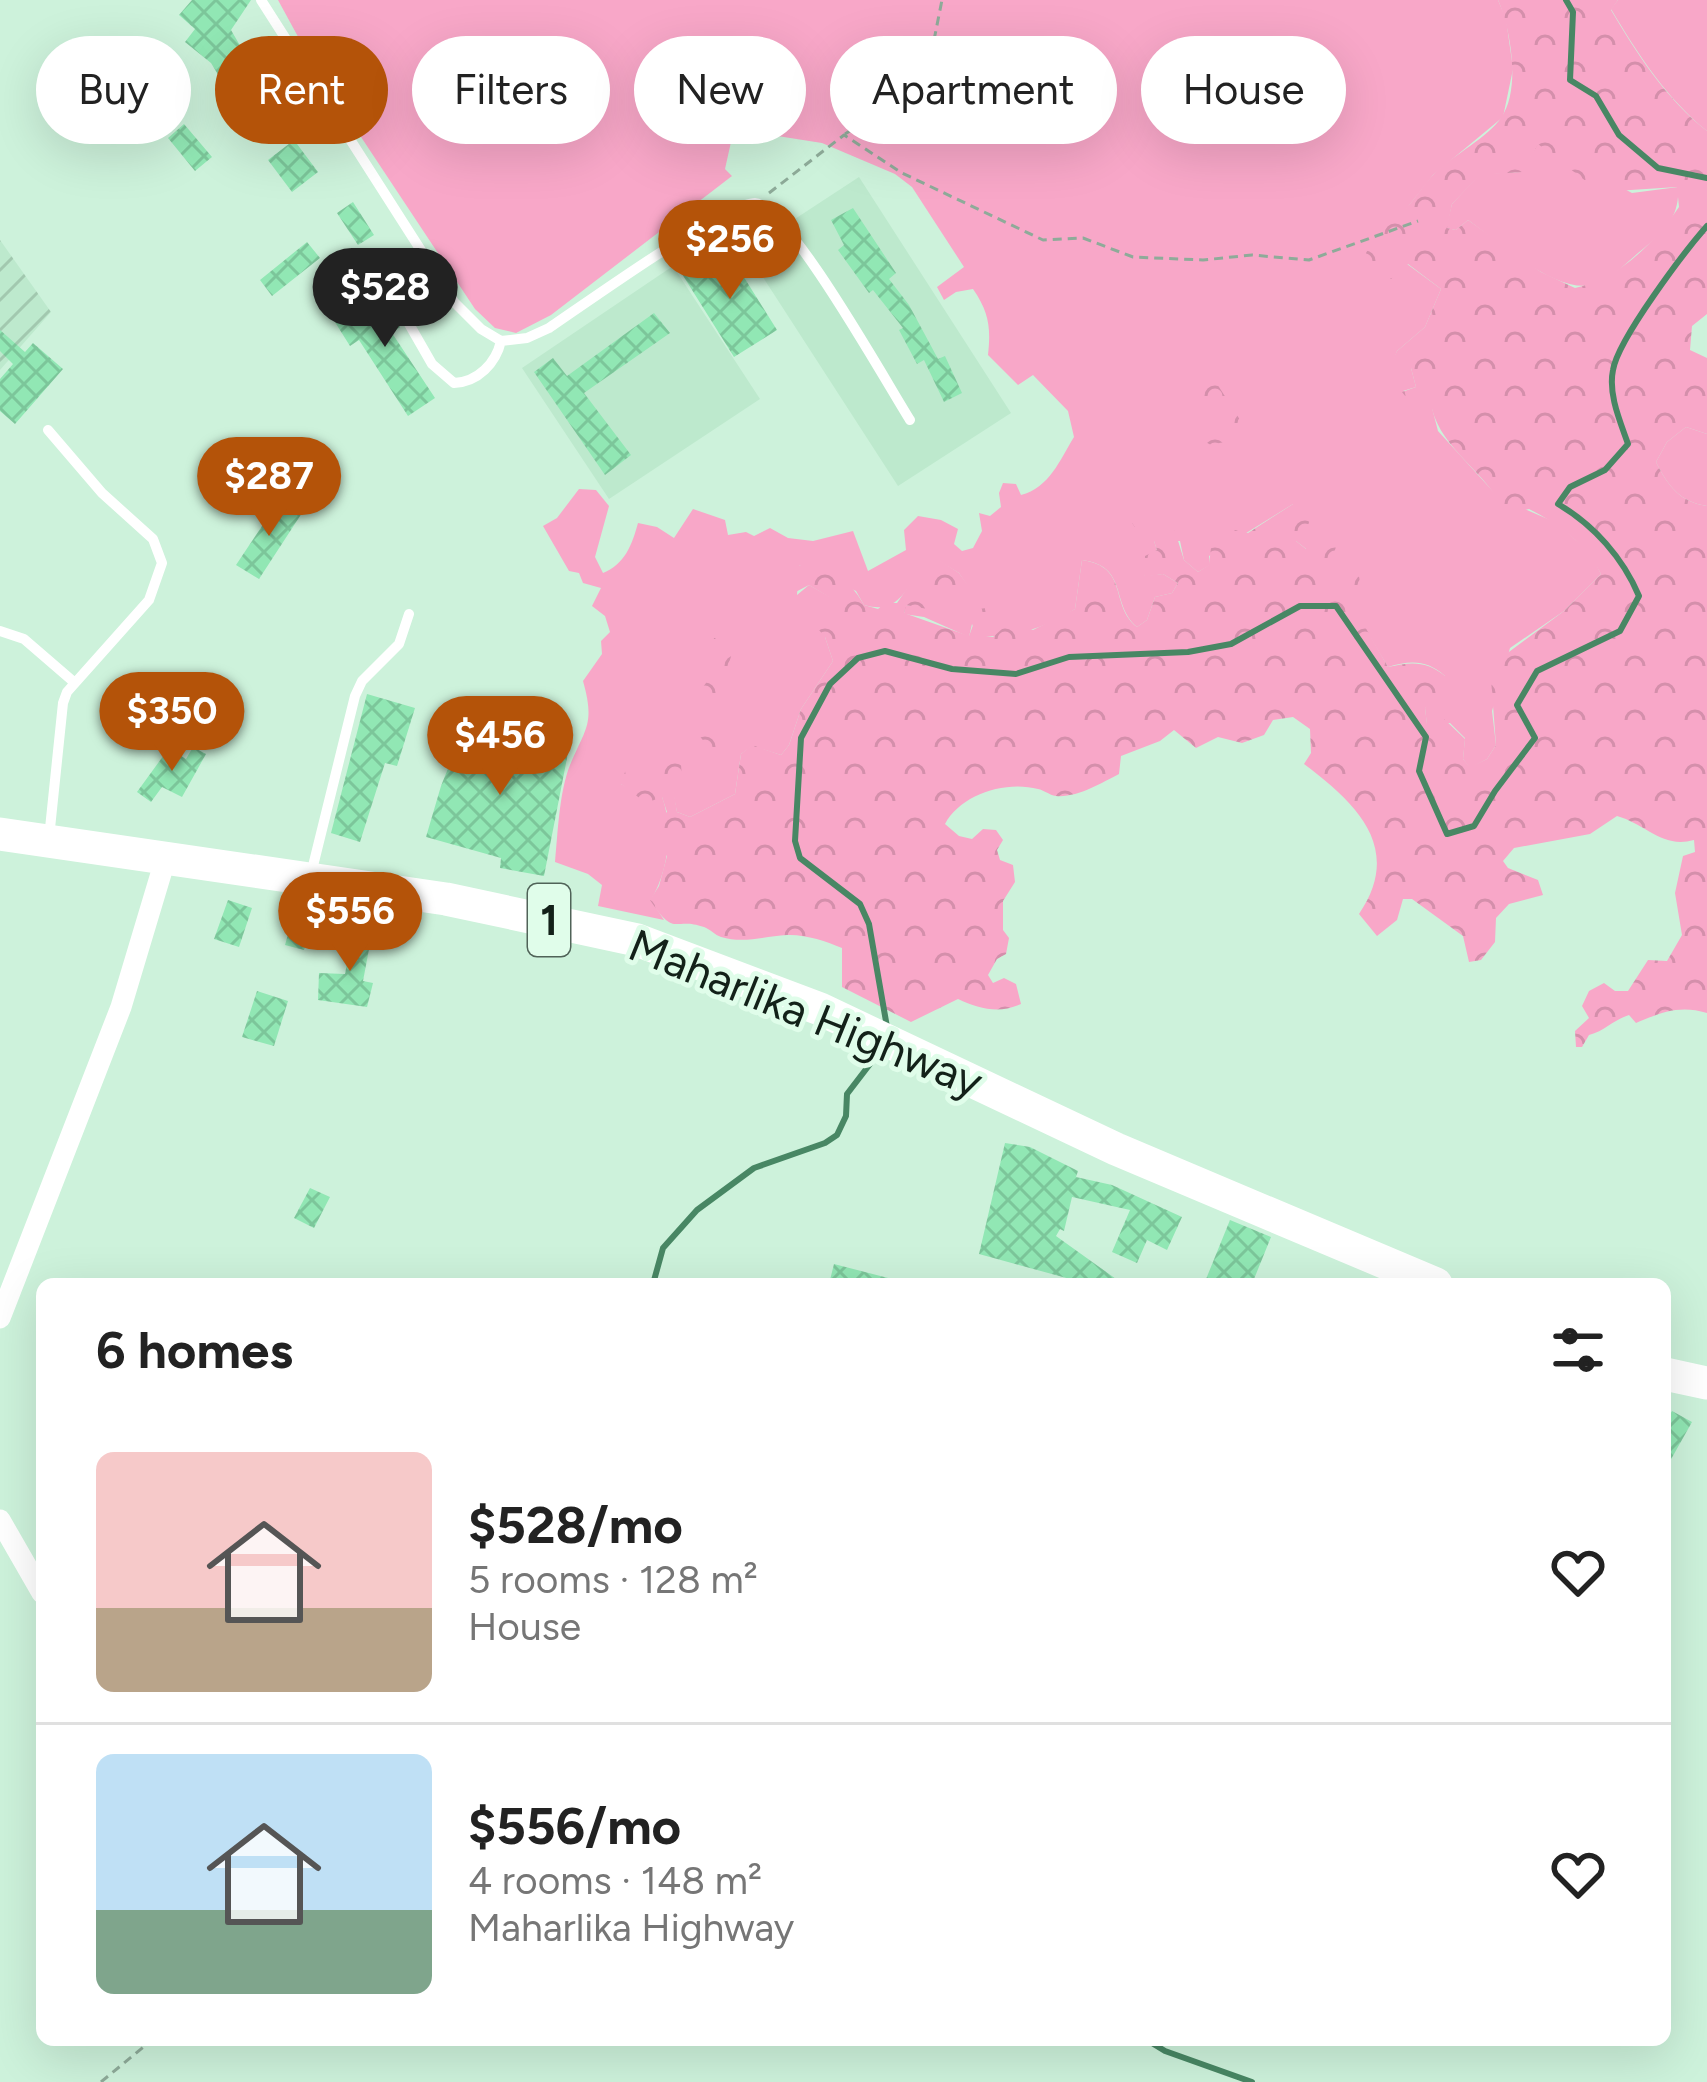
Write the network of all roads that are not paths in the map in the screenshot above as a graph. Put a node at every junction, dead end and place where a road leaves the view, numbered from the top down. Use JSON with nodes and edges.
{"nodes":[{"id":1,"x":261,"y":0,"type":"edge"},
{"id":2,"x":329,"y":307,"type":"dead end"},
{"id":3,"x":501,"y":341,"type":"junction"},
{"id":4,"x":910,"y":420,"type":"dead end"},
{"id":5,"x":48,"y":430,"type":"dead end"},
{"id":6,"x":409,"y":614,"type":"dead end"},
{"id":7,"x":0,"y":632,"type":"edge"},
{"id":8,"x":75,"y":682,"type":"junction"},
{"id":9,"x":0,"y":834,"type":"edge"},
{"id":10,"x":49,"y":841,"type":"junction"},
{"id":11,"x":166,"y":857,"type":"junction"},
{"id":12,"x":310,"y":877,"type":"junction"},
{"id":13,"x":1422,"y":1278,"type":"edge"},
{"id":14,"x":0,"y":1318,"type":"edge"},
{"id":15,"x":1671,"y":1379,"type":"edge"},
{"id":16,"x":1707,"y":1383,"type":"edge"},
{"id":17,"x":0,"y":1520,"type":"edge"},
{"id":18,"x":36,"y":1583,"type":"edge"}],
"edges":[{"from":1,"to":3,"type":"lane"},
{"from":2,"to":3,"type":"lane"},
{"from":3,"to":4,"type":"lane"},
{"from":5,"to":8,"type":"lane"},
{"from":6,"to":12,"type":"lane"},
{"from":7,"to":8,"type":"lane"},
{"from":8,"to":10,"type":"lane"},
{"from":9,"to":10,"type":"main road","name":"Maharlika Highway","number":"1"},
{"from":10,"to":11,"type":"main road","name":"Maharlika Highway","number":"1"},
{"from":11,"to":12,"type":"main road","name":"Maharlika Highway","number":"1"},
{"from":11,"to":14,"type":"street"},
{"from":12,"to":13,"type":"main road","name":"Maharlika Highway","number":"1"},
{"from":15,"to":16,"type":"main road"},
{"from":17,"to":18,"type":"street"}]}
